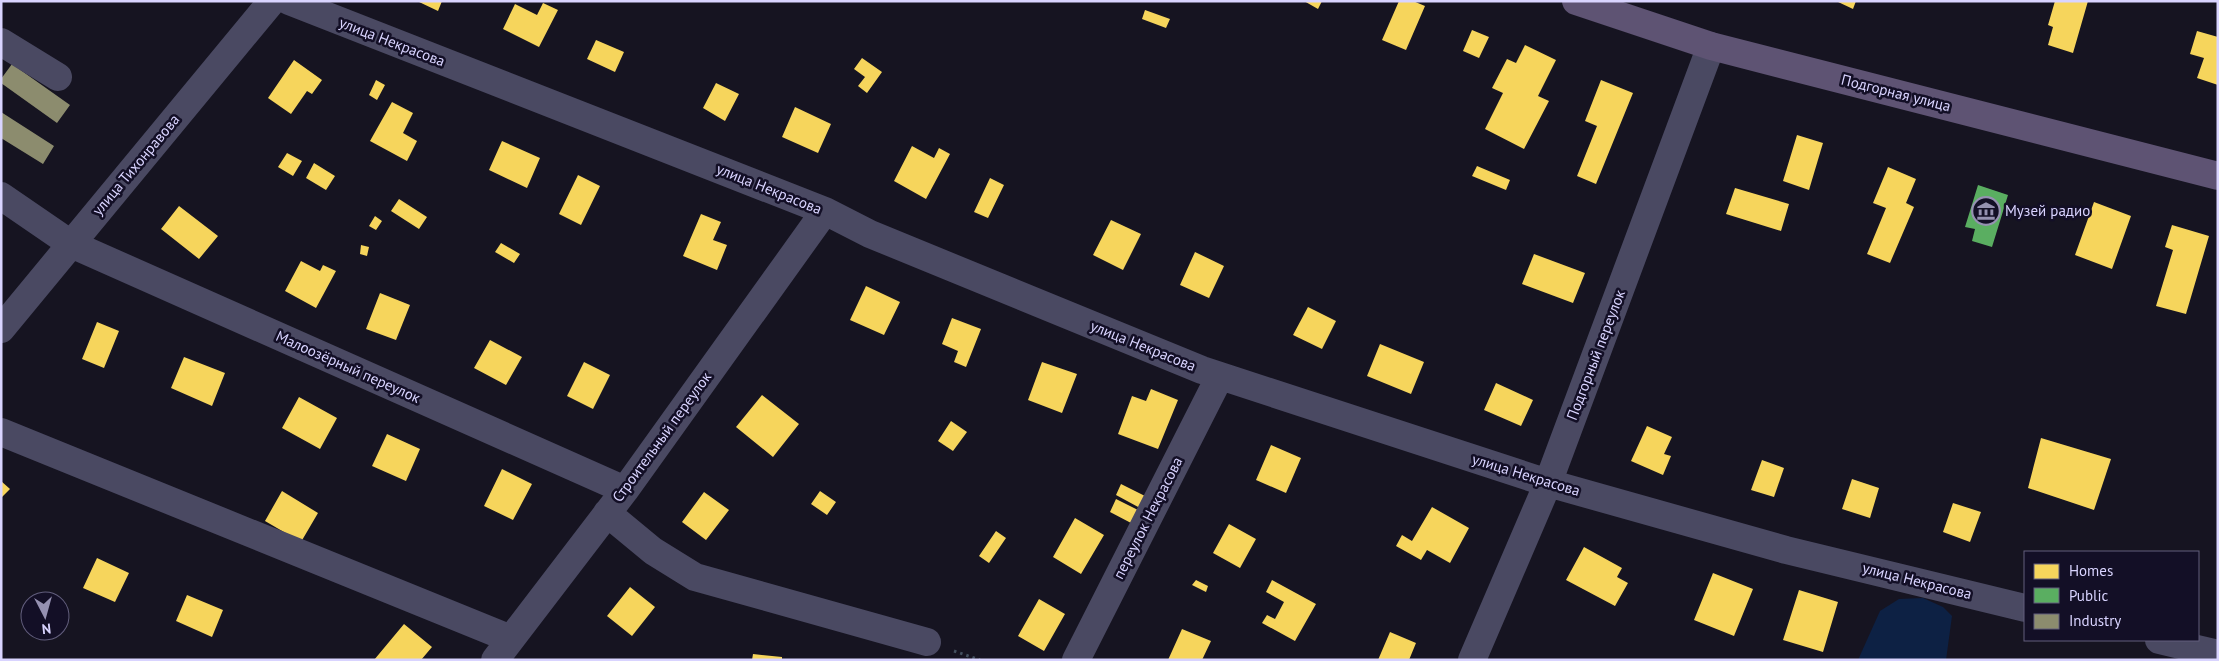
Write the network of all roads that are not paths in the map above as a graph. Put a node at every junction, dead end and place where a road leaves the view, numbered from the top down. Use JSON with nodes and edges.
{"nodes":[{"id":1,"x":272,"y":1,"type":"edge"},
{"id":2,"x":289,"y":1,"type":"edge"},
{"id":3,"x":1576,"y":1,"type":"edge"},
{"id":4,"x":1,"y":42,"type":"edge"},
{"id":5,"x":1711,"y":46,"type":"junction"},
{"id":6,"x":58,"y":77,"type":"dead end"},
{"id":7,"x":2218,"y":176,"type":"edge"},
{"id":8,"x":1,"y":196,"type":"edge"},
{"id":9,"x":825,"y":211,"type":"junction"},
{"id":10,"x":71,"y":244,"type":"junction"},
{"id":11,"x":1,"y":329,"type":"edge"},
{"id":12,"x":1220,"y":376,"type":"junction"},
{"id":13,"x":1,"y":432,"type":"edge"},
{"id":14,"x":1548,"y":482,"type":"junction"},
{"id":15,"x":625,"y":490,"type":"junction"},
{"id":16,"x":607,"y":513,"type":"junction"},
{"id":17,"x":2024,"y":608,"type":"edge"},
{"id":18,"x":2162,"y":641,"type":"edge"},
{"id":19,"x":927,"y":642,"type":"dead end"},
{"id":20,"x":503,"y":649,"type":"edge"},
{"id":21,"x":2218,"y":654,"type":"edge"},
{"id":22,"x":1076,"y":660,"type":"edge"},
{"id":23,"x":1472,"y":660,"type":"edge"}],
"edges":[{"from":1,"to":10,"type":"street","name":"улица Тихонравова"},
{"from":2,"to":9,"type":"street","name":"улица Некрасова"},
{"from":3,"to":5,"type":"main road","name":"Подгорная улица"},
{"from":4,"to":6,"type":"street"},
{"from":5,"to":7,"type":"main road","name":"Подгорная улица"},
{"from":5,"to":14,"type":"street","name":"Подгорный переулок"},
{"from":8,"to":10,"type":"street","name":"Малоозёрный переулок"},
{"from":9,"to":12,"type":"street","name":"улица Некрасова"},
{"from":9,"to":15,"type":"street","name":"Строительный переулок"},
{"from":10,"to":11,"type":"street","name":"улица Тихонравова"},
{"from":10,"to":15,"type":"street","name":"Малоозёрный переулок"},
{"from":12,"to":14,"type":"street","name":"улица Некрасова"},
{"from":12,"to":22,"type":"street","name":"переулок Некрасова"},
{"from":13,"to":20,"type":"street"},
{"from":14,"to":17,"type":"street","name":"улица Некрасова"},
{"from":14,"to":23,"type":"street","name":"Подгорный переулок"},
{"from":15,"to":16,"type":"street","name":"Строительный переулок"},
{"from":16,"to":19,"type":"street"},
{"from":16,"to":20,"type":"street","name":"Строительный переулок"},
{"from":18,"to":21,"type":"street"}]}
